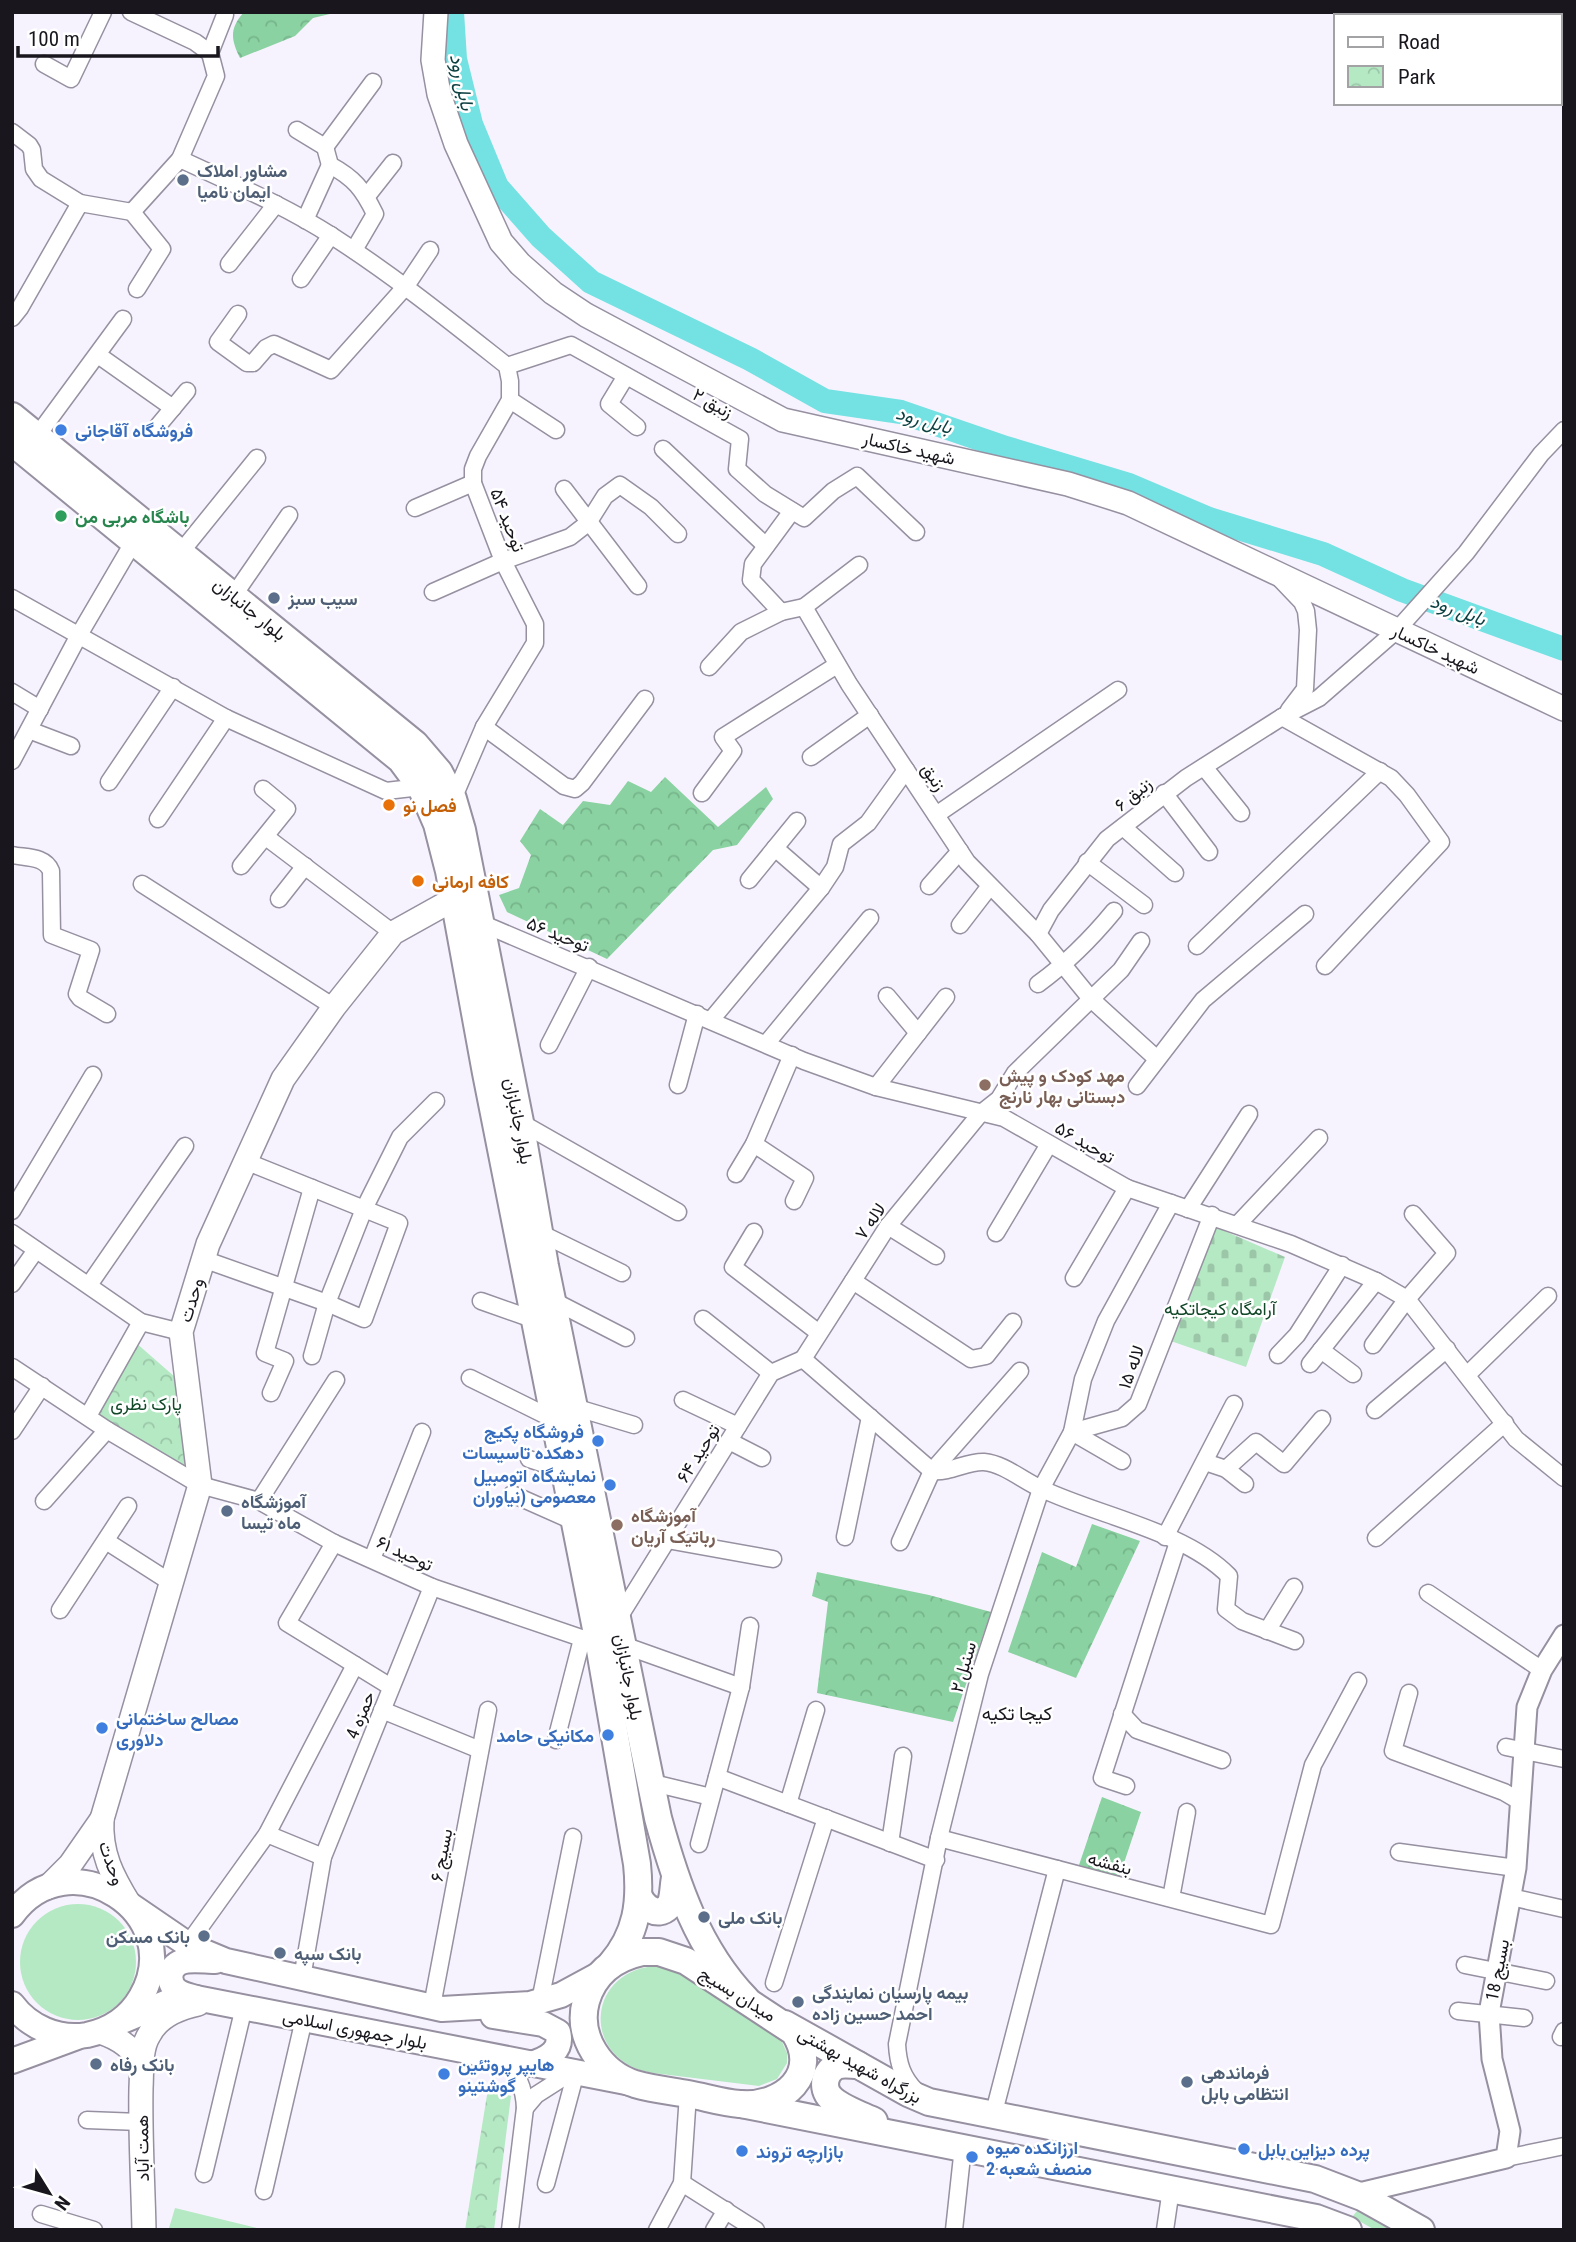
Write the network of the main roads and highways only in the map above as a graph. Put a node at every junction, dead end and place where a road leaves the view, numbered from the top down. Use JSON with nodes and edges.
{"nodes":[{"id":1,"x":436,"y":12,"type":"edge"},
{"id":2,"x":12,"y":416,"type":"edge"},
{"id":3,"x":21,"y":448,"type":"edge"},
{"id":4,"x":1564,"y":709,"type":"edge"},
{"id":5,"x":454,"y":899,"type":"junction"},
{"id":6,"x":564,"y":1414,"type":"junction"},
{"id":7,"x":602,"y":1643,"type":"junction"},
{"id":8,"x":102,"y":1819,"type":"junction"},
{"id":9,"x":675,"y":1878,"type":"junction"},
{"id":10,"x":30,"y":1891,"type":"edge"},
{"id":11,"x":639,"y":1898,"type":"junction"},
{"id":12,"x":130,"y":1905,"type":"junction"},
{"id":13,"x":12,"y":1915,"type":"edge"},
{"id":14,"x":226,"y":1961,"type":"junction"},
{"id":15,"x":605,"y":1970,"type":"junction"},
{"id":16,"x":204,"y":1999,"type":"junction"},
{"id":17,"x":746,"y":1999,"type":"junction"},
{"id":18,"x":12,"y":2004,"type":"edge"},
{"id":19,"x":437,"y":2007,"type":"junction"},
{"id":20,"x":785,"y":2024,"type":"junction"},
{"id":21,"x":99,"y":2030,"type":"junction"},
{"id":22,"x":12,"y":2061,"type":"edge"},
{"id":23,"x":531,"y":2064,"type":"junction"},
{"id":24,"x":142,"y":2066,"type":"junction"},
{"id":25,"x":858,"y":2066,"type":"junction"},
{"id":26,"x":635,"y":2084,"type":"junction"},
{"id":27,"x":741,"y":2104,"type":"junction"},
{"id":28,"x":909,"y":2136,"type":"junction"},
{"id":29,"x":1278,"y":2220,"type":"edge"},
{"id":30,"x":1341,"y":2228,"type":"edge"},
{"id":31,"x":144,"y":2230,"type":"edge"},
{"id":32,"x":1421,"y":2230,"type":"edge"}],
"edges":[{"from":1,"to":4,"type":"main road","name":"شهید خاکسار"},
{"from":2,"to":3,"type":"highway","name":"بلوار جانبازان"},
{"from":3,"to":5,"type":"highway","name":"بلوار جانبازان"},
{"from":3,"to":6,"type":"highway","name":"بلوار جانبازان"},
{"from":5,"to":6,"type":"highway","name":"بلوار جانبازان"},
{"from":5,"to":8,"type":"main road","name":"وحدت"},
{"from":6,"to":7,"type":"highway","name":"بلوار جانبازان"},
{"from":6,"to":7,"type":"highway","name":"بلوار جانبازان"},
{"from":7,"to":9,"type":"highway","name":"بلوار جانبازان"},
{"from":7,"to":11,"type":"highway","name":"بلوار جانبازان"},
{"from":8,"to":10,"type":"main road","name":"وحدت"},
{"from":8,"to":12,"type":"main road","name":"وحدت"},
{"from":9,"to":11,"type":"highway"},
{"from":9,"to":17,"type":"highway","name":"بلوار جانبازان"},
{"from":10,"to":12,"type":"main road"},
{"from":10,"to":13,"type":"main road"},
{"from":11,"to":15,"type":"highway","name":"بلوار جانبازان"},
{"from":12,"to":14,"type":"main road"},
{"from":12,"to":21,"type":"main road"},
{"from":14,"to":16,"type":"main road"},
{"from":14,"to":19,"type":"main road"},
{"from":15,"to":17,"type":"highway","name":"میدان بسیج"},
{"from":15,"to":19,"type":"main road"},
{"from":15,"to":26,"type":"highway","name":"میدان بسیج"},
{"from":16,"to":21,"type":"main road","name":"بلوار جمهوری اسلامی"},
{"from":16,"to":23,"type":"main road","name":"بلوار جمهوری اسلامی"},
{"from":16,"to":24,"type":"main road","name":"همت آباد"},
{"from":17,"to":20,"type":"highway","name":"میدان بسیج"},
{"from":18,"to":21,"type":"main road"},
{"from":19,"to":23,"type":"main road"},
{"from":20,"to":25,"type":"highway","name":"بزرگراه شهید بهشتی"},
{"from":20,"to":27,"type":"highway","name":"میدان بسیج"},
{"from":21,"to":22,"type":"main road","name":"بلوار جمهوری اسلامی"},
{"from":21,"to":24,"type":"main road"},
{"from":23,"to":26,"type":"main road","name":"بلوار جمهوری اسلامی"},
{"from":24,"to":31,"type":"main road","name":"همت آباد"},
{"from":25,"to":28,"type":"highway"},
{"from":25,"to":32,"type":"highway","name":"بزرگراه شهید بهشتی"},
{"from":26,"to":27,"type":"highway","name":"میدان بسیج"},
{"from":27,"to":28,"type":"highway"},
{"from":28,"to":29,"type":"highway"},
{"from":29,"to":30,"type":"highway"}]}
